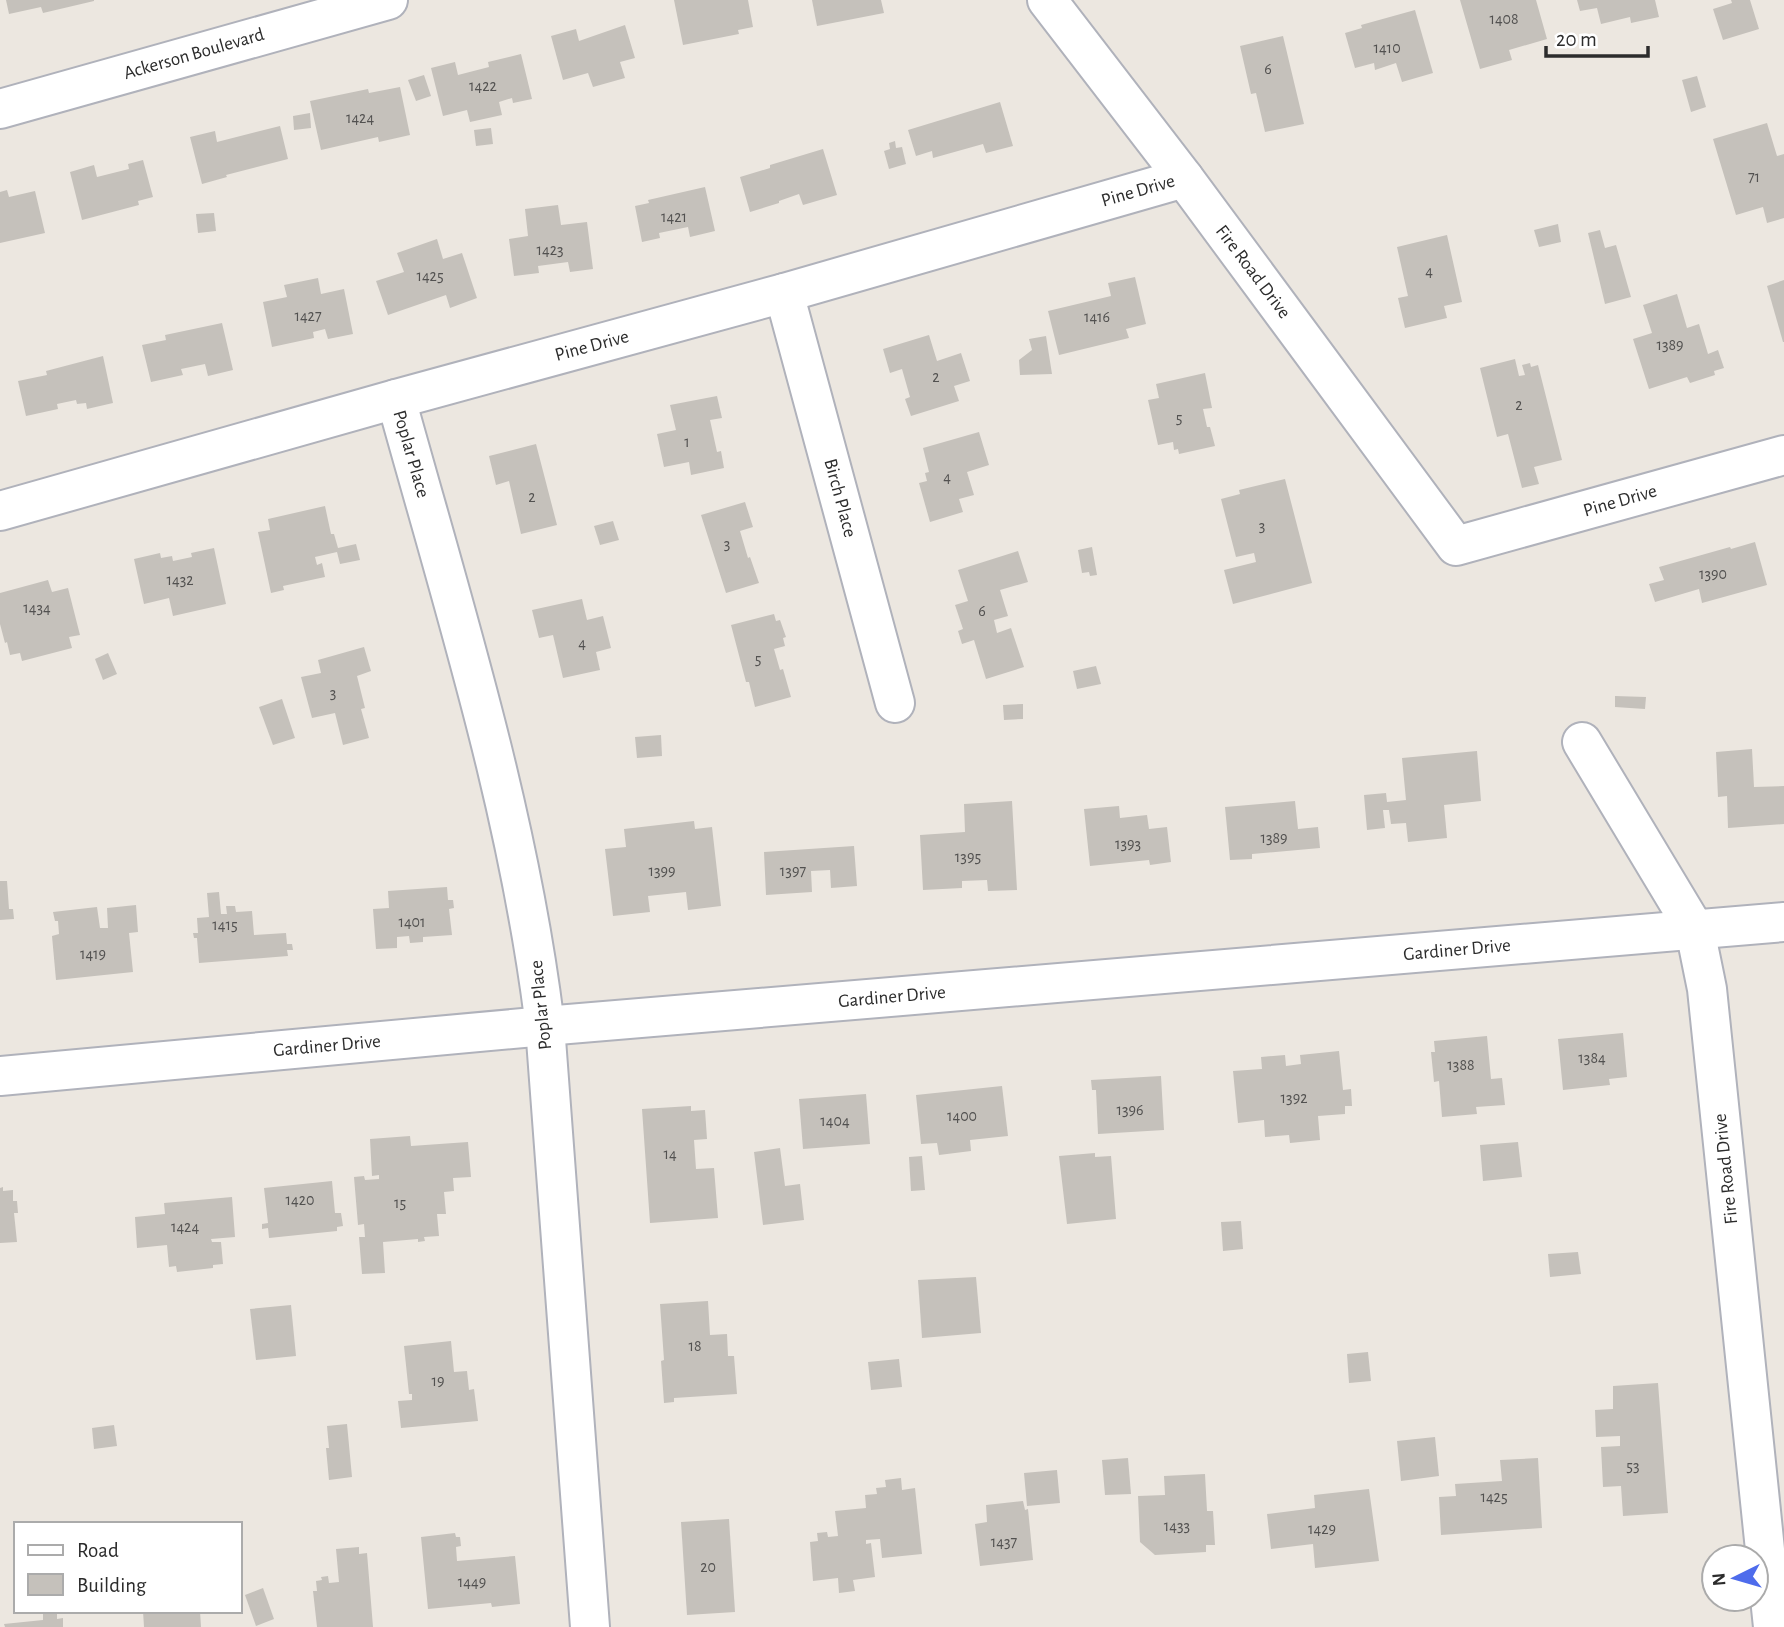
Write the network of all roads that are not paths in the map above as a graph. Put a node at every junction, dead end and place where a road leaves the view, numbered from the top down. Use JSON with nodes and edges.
{"nodes":[{"id":1,"x":388,"y":0,"type":"edge"},
{"id":2,"x":1052,"y":1,"type":"edge"},
{"id":3,"x":0,"y":109,"type":"edge"},
{"id":4,"x":1184,"y":178,"type":"junction"},
{"id":5,"x":784,"y":293,"type":"junction"},
{"id":6,"x":396,"y":399,"type":"junction"},
{"id":7,"x":1784,"y":455,"type":"edge"},
{"id":8,"x":0,"y":511,"type":"edge"},
{"id":9,"x":1456,"y":546,"type":"joint"},
{"id":10,"x":895,"y":703,"type":"dead end"},
{"id":11,"x":1582,"y":742,"type":"dead end"},
{"id":12,"x":1784,"y":922,"type":"edge"},
{"id":13,"x":1695,"y":930,"type":"junction"},
{"id":14,"x":544,"y":1026,"type":"junction"},
{"id":15,"x":0,"y":1076,"type":"edge"},
{"id":16,"x":1784,"y":1626,"type":"edge"},
{"id":17,"x":590,"y":1627,"type":"edge"},
{"id":18,"x":1773,"y":1627,"type":"edge"}],
"edges":[{"from":1,"to":3,"type":"street","name":"Ackerson Boulevard"},
{"from":2,"to":4,"type":"street","name":"Fire Road Drive"},
{"from":4,"to":5,"type":"street","name":"Pine Drive"},
{"from":4,"to":9,"type":"street","name":"Fire Road Drive"},
{"from":5,"to":6,"type":"street","name":"Pine Drive"},
{"from":5,"to":10,"type":"street","name":"Birch Place"},
{"from":6,"to":8,"type":"street","name":"Pine Drive"},
{"from":6,"to":14,"type":"street","name":"Poplar Place"},
{"from":7,"to":9,"type":"street","name":"Pine Drive"},
{"from":11,"to":13,"type":"street","name":"Fire Road Drive"},
{"from":12,"to":13,"type":"street","name":"Gardiner Drive"},
{"from":13,"to":14,"type":"street","name":"Gardiner Drive"},
{"from":13,"to":18,"type":"street","name":"Fire Road Drive"},
{"from":14,"to":15,"type":"street","name":"Gardiner Drive"},
{"from":14,"to":17,"type":"street","name":"Poplar Place"},
{"from":16,"to":18,"type":"street"}]}
